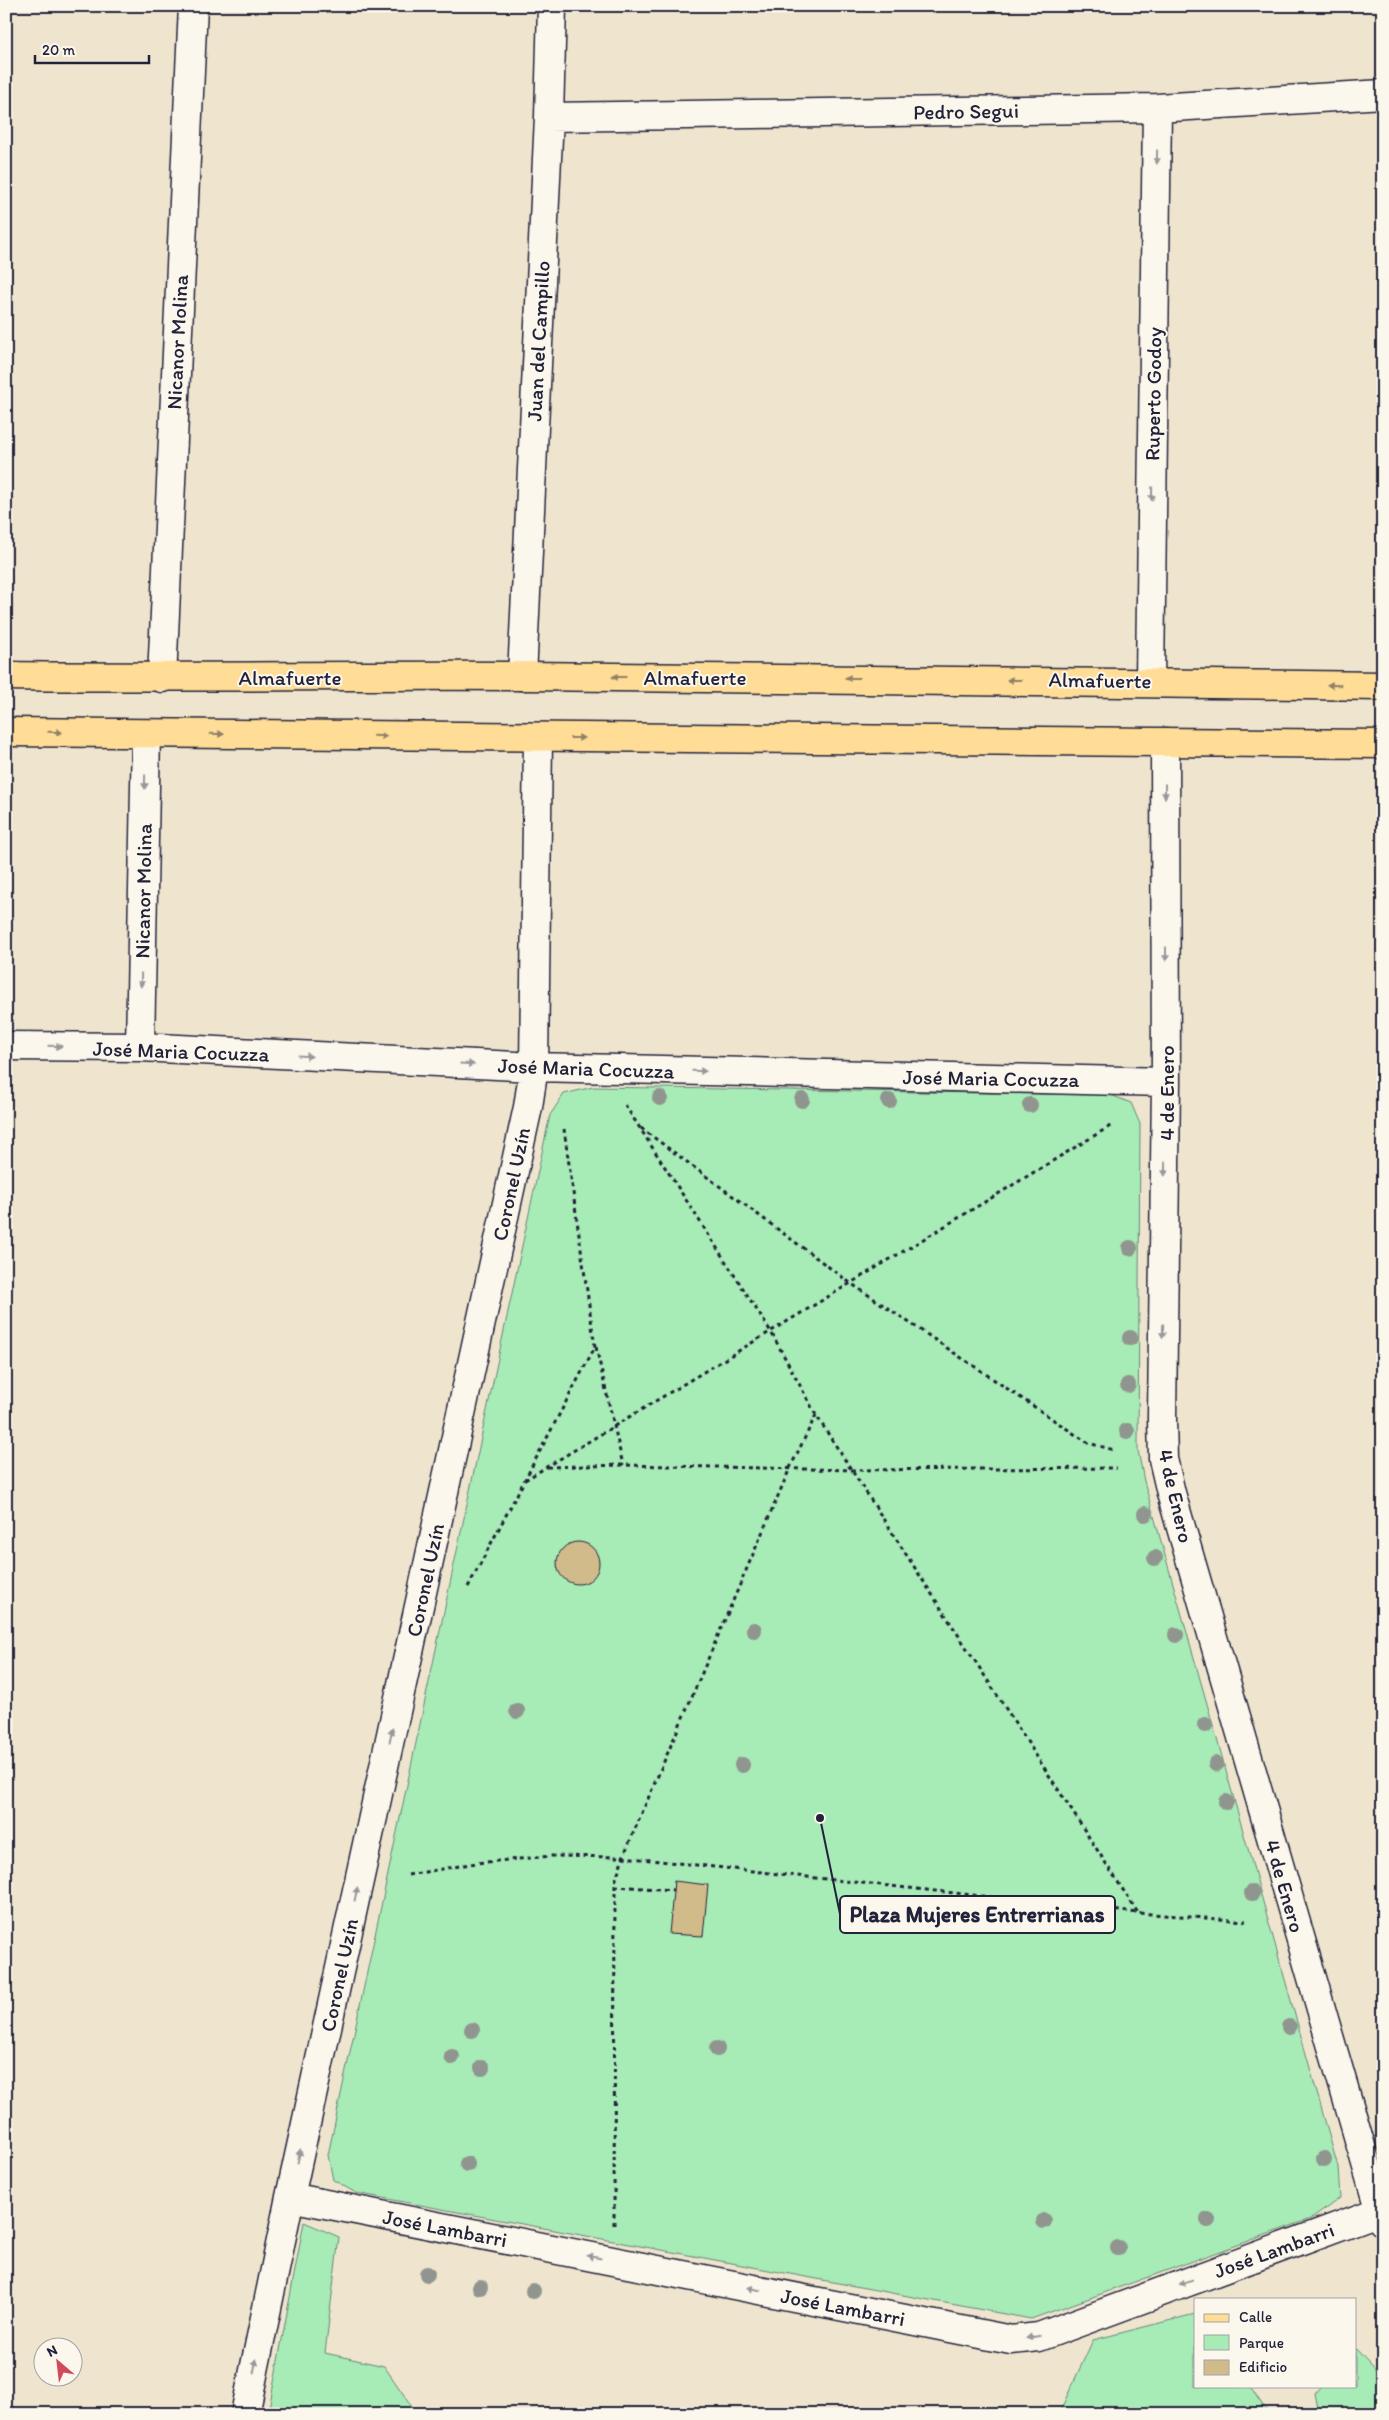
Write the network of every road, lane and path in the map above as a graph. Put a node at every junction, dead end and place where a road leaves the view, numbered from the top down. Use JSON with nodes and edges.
{"nodes":[{"id":1,"x":193,"y":6,"type":"edge"},
{"id":2,"x":552,"y":6,"type":"edge"},
{"id":3,"x":1383,"y":94,"type":"edge"},
{"id":4,"x":1157,"y":108,"type":"junction"},
{"id":5,"x":549,"y":117,"type":"junction"},
{"id":6,"x":6,"y":676,"type":"edge"},
{"id":7,"x":522,"y":676,"type":"junction"},
{"id":8,"x":162,"y":678,"type":"junction"},
{"id":9,"x":1150,"y":681,"type":"junction"},
{"id":10,"x":1383,"y":686,"type":"edge"},
{"id":11,"x":6,"y":732,"type":"edge"},
{"id":12,"x":146,"y":734,"type":"junction"},
{"id":13,"x":538,"y":738,"type":"junction"},
{"id":14,"x":1165,"y":742,"type":"junction"},
{"id":15,"x":1383,"y":744,"type":"edge"},
{"id":16,"x":6,"y":1046,"type":"edge"},
{"id":17,"x":140,"y":1047,"type":"junction"},
{"id":18,"x":534,"y":1067,"type":"junction"},
{"id":19,"x":1166,"y":1082,"type":"junction"},
{"id":20,"x":625,"y":1105,"type":"dead end"},
{"id":21,"x":1112,"y":1125,"type":"dead end"},
{"id":22,"x":638,"y":1126,"type":"junction"},
{"id":23,"x":564,"y":1129,"type":"dead end"},
{"id":24,"x":849,"y":1282,"type":"junction"},
{"id":25,"x":770,"y":1332,"type":"junction"},
{"id":26,"x":596,"y":1346,"type":"junction"},
{"id":27,"x":816,"y":1415,"type":"junction"},
{"id":28,"x":614,"y":1426,"type":"junction"},
{"id":29,"x":1114,"y":1450,"type":"dead end"},
{"id":30,"x":623,"y":1466,"type":"junction"},
{"id":31,"x":546,"y":1467,"type":"junction"},
{"id":32,"x":790,"y":1468,"type":"junction"},
{"id":33,"x":1117,"y":1468,"type":"dead end"},
{"id":34,"x":852,"y":1470,"type":"junction"},
{"id":35,"x":525,"y":1480,"type":"junction"},
{"id":36,"x":468,"y":1586,"type":"dead end"},
{"id":37,"x":623,"y":1857,"type":"junction"},
{"id":38,"x":408,"y":1875,"type":"dead end"},
{"id":39,"x":615,"y":1886,"type":"junction"},
{"id":40,"x":673,"y":1890,"type":"dead end"},
{"id":41,"x":1138,"y":1913,"type":"junction"},
{"id":42,"x":1246,"y":1922,"type":"dead end"},
{"id":43,"x":290,"y":2197,"type":"junction"},
{"id":44,"x":1381,"y":2217,"type":"edge"},
{"id":45,"x":614,"y":2225,"type":"dead end"},
{"id":46,"x":245,"y":2414,"type":"edge"}],
"edges":[{"from":1,"to":8,"type":"street","name":"Nicanor Molina"},
{"from":2,"to":5,"type":"street","name":"Juan del Campillo"},
{"from":3,"to":4,"type":"street","name":"Pedro Segui"},
{"from":4,"to":5,"type":"street","name":"Pedro Segui"},
{"from":4,"to":9,"type":"street","name":"Ruperto Godoy","one_way":true},
{"from":5,"to":7,"type":"street","name":"Juan del Campillo"},
{"from":6,"to":8,"type":"main road","name":"Almafuerte"},
{"from":7,"to":8,"type":"main road","name":"Almafuerte"},
{"from":9,"to":7,"type":"main road","name":"Almafuerte","one_way":true},
{"from":10,"to":9,"type":"main road","name":"Almafuerte","one_way":true},
{"from":11,"to":12,"type":"main road","one_way":true},
{"from":12,"to":13,"type":"main road","one_way":true},
{"from":12,"to":17,"type":"street","name":"Nicanor Molina","one_way":true},
{"from":13,"to":14,"type":"main road","one_way":true},
{"from":13,"to":18,"type":"street","name":"Coronel Uzín"},
{"from":14,"to":15,"type":"main road"},
{"from":14,"to":19,"type":"street","name":"4 de Enero","one_way":true},
{"from":16,"to":17,"type":"street","name":"José Maria Cocuzza","one_way":true},
{"from":17,"to":18,"type":"street","name":"José Maria Cocuzza","one_way":true},
{"from":18,"to":19,"type":"street","name":"José Maria Cocuzza","one_way":true},
{"from":43,"to":18,"type":"street","name":"Coronel Uzín","one_way":true},
{"from":19,"to":44,"type":"street","name":"4 de Enero","one_way":true},
{"from":20,"to":22,"type":"path"},
{"from":21,"to":24,"type":"path"},
{"from":22,"to":24,"type":"path"},
{"from":22,"to":25,"type":"path"},
{"from":23,"to":26,"type":"path"},
{"from":24,"to":25,"type":"path"},
{"from":24,"to":29,"type":"path"},
{"from":25,"to":27,"type":"path"},
{"from":25,"to":28,"type":"path"},
{"from":26,"to":28,"type":"path"},
{"from":26,"to":35,"type":"path"},
{"from":27,"to":32,"type":"path"},
{"from":27,"to":34,"type":"path"},
{"from":28,"to":30,"type":"path"},
{"from":28,"to":31,"type":"path"},
{"from":30,"to":31,"type":"path"},
{"from":30,"to":32,"type":"path"},
{"from":31,"to":35,"type":"path"},
{"from":32,"to":34,"type":"path"},
{"from":32,"to":37,"type":"path"},
{"from":33,"to":34,"type":"path"},
{"from":34,"to":41,"type":"path"},
{"from":35,"to":36,"type":"path"},
{"from":37,"to":38,"type":"path"},
{"from":37,"to":39,"type":"path"},
{"from":37,"to":41,"type":"path"},
{"from":39,"to":40,"type":"path"},
{"from":39,"to":45,"type":"path"},
{"from":41,"to":42,"type":"path"},
{"from":44,"to":43,"type":"street","name":"José Lambarri","one_way":true},
{"from":46,"to":43,"type":"street","name":"Coronel Uzín","one_way":true}]}
